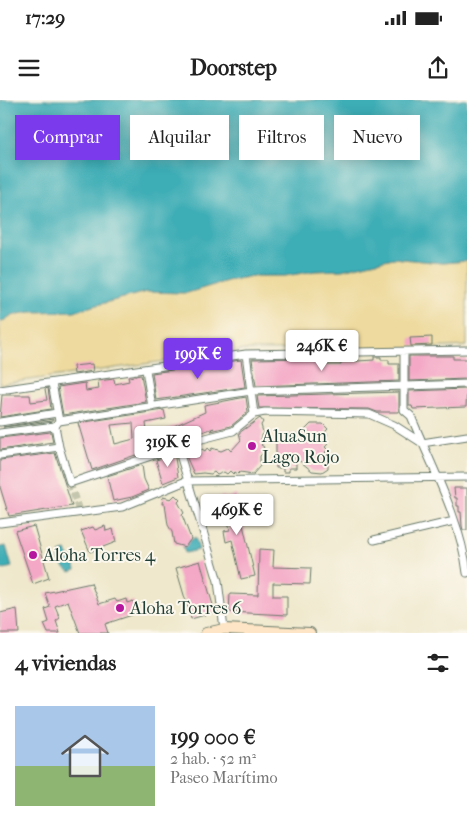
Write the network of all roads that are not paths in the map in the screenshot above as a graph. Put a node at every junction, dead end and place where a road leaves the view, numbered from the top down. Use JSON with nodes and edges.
{"nodes":[{"id":1,"x":467,"y":350,"type":"edge"},
{"id":2,"x":404,"y":353,"type":"junction"},
{"id":3,"x":246,"y":354,"type":"junction"},
{"id":4,"x":146,"y":370,"type":"junction"},
{"id":5,"x":52,"y":383,"type":"junction"},
{"id":6,"x":467,"y":384,"type":"edge"},
{"id":7,"x":403,"y":385,"type":"junction"},
{"id":8,"x":0,"y":390,"type":"edge"},
{"id":9,"x":250,"y":391,"type":"junction"},
{"id":10,"x":152,"y":407,"type":"junction"},
{"id":11,"x":57,"y":413,"type":"junction"},
{"id":12,"x":254,"y":414,"type":"junction"},
{"id":13,"x":0,"y":422,"type":"edge"},
{"id":14,"x":57,"y":423,"type":"junction"},
{"id":15,"x":0,"y":433,"type":"edge"},
{"id":16,"x":467,"y":436,"type":"edge"},
{"id":17,"x":422,"y":443,"type":"junction"},
{"id":18,"x":59,"y":448,"type":"junction"},
{"id":19,"x":178,"y":448,"type":"junction"},
{"id":20,"x":0,"y":455,"type":"edge"},
{"id":21,"x":436,"y":477,"type":"junction"},
{"id":22,"x":467,"y":477,"type":"edge"},
{"id":23,"x":186,"y":481,"type":"junction"},
{"id":24,"x":454,"y":521,"type":"junction"},
{"id":25,"x":4,"y":522,"type":"edge"},
{"id":26,"x":374,"y":540,"type":"dead end"},
{"id":27,"x":467,"y":572,"type":"edge"},
{"id":28,"x":224,"y":629,"type":"junction"},
{"id":29,"x":206,"y":633,"type":"edge"},
{"id":30,"x":310,"y":633,"type":"edge"}],
"edges":[{"from":1,"to":2,"type":"street"},
{"from":2,"to":3,"type":"street"},
{"from":2,"to":7,"type":"street"},
{"from":3,"to":4,"type":"street"},
{"from":3,"to":9,"type":"street"},
{"from":4,"to":5,"type":"street"},
{"from":4,"to":10,"type":"street"},
{"from":5,"to":8,"type":"street"},
{"from":5,"to":11,"type":"street"},
{"from":6,"to":7,"type":"street"},
{"from":7,"to":9,"type":"street"},
{"from":7,"to":17,"type":"street"},
{"from":9,"to":10,"type":"street"},
{"from":9,"to":12,"type":"street"},
{"from":10,"to":14,"type":"street"},
{"from":11,"to":13,"type":"street"},
{"from":11,"to":14,"type":"street"},
{"from":12,"to":17,"type":"street"},
{"from":12,"to":19,"type":"street"},
{"from":14,"to":15,"type":"street"},
{"from":14,"to":18,"type":"street"},
{"from":16,"to":17,"type":"street"},
{"from":17,"to":21,"type":"street"},
{"from":18,"to":19,"type":"street"},
{"from":18,"to":20,"type":"street"},
{"from":19,"to":23,"type":"street"},
{"from":21,"to":22,"type":"street"},
{"from":21,"to":23,"type":"street"},
{"from":21,"to":24,"type":"street"},
{"from":23,"to":25,"type":"street"},
{"from":23,"to":28,"type":"street"},
{"from":24,"to":26,"type":"street"},
{"from":24,"to":27,"type":"street"},
{"from":28,"to":29,"type":"main road"},
{"from":28,"to":30,"type":"main road"}]}
